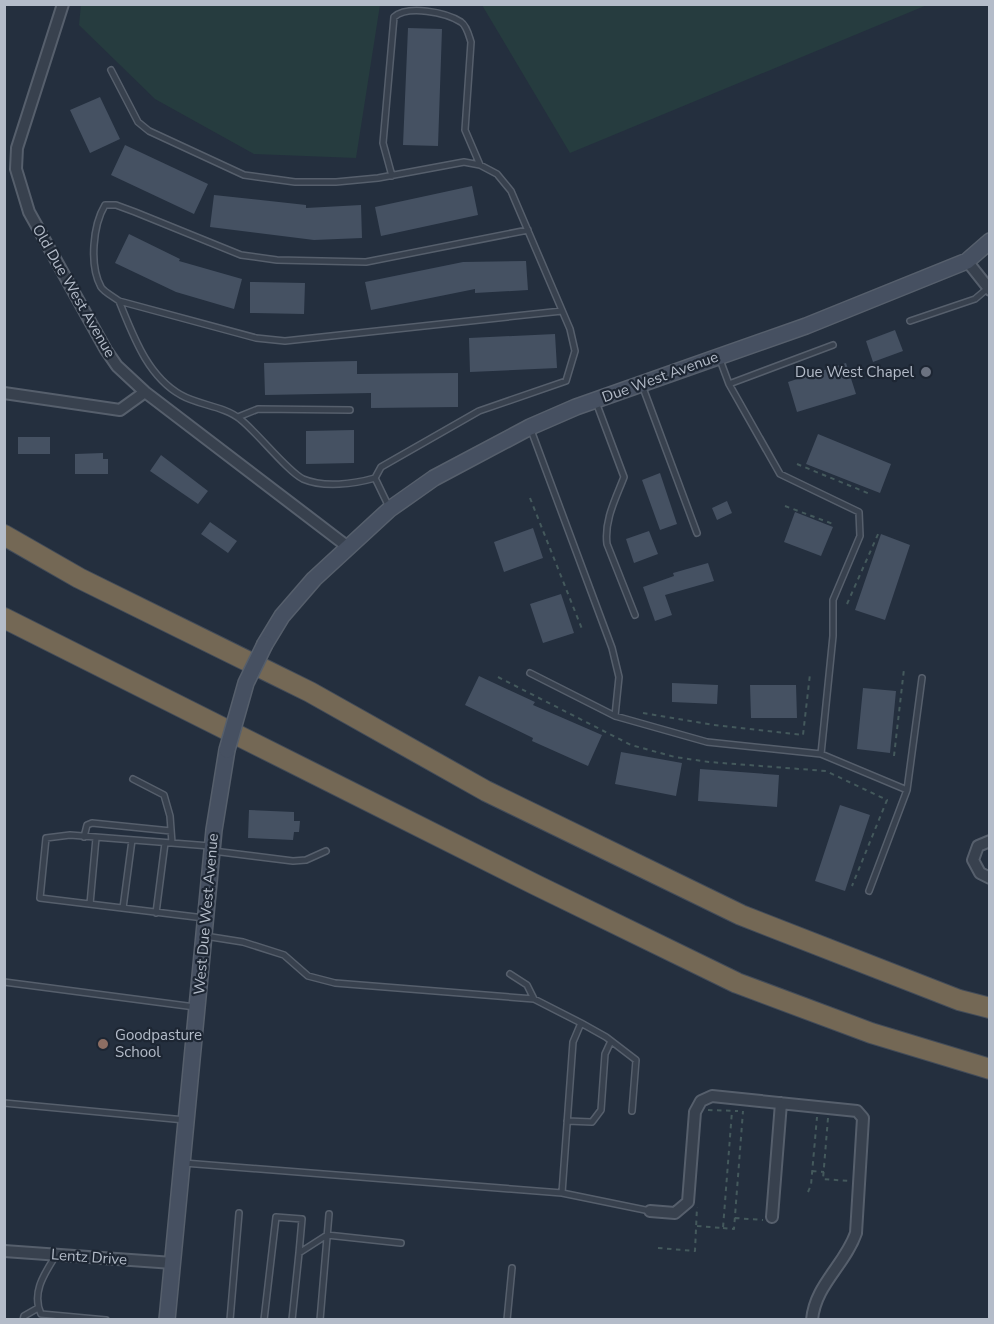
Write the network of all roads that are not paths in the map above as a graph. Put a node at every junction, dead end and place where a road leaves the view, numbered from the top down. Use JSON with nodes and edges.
{"nodes":[{"id":1,"x":63,"y":4,"type":"edge"},
{"id":2,"x":111,"y":70,"type":"dead end"},
{"id":3,"x":480,"y":165,"type":"junction"},
{"id":4,"x":392,"y":176,"type":"junction"},
{"id":5,"x":528,"y":230,"type":"junction"},
{"id":6,"x":990,"y":241,"type":"edge"},
{"id":7,"x":967,"y":261,"type":"junction"},
{"id":8,"x":989,"y":289,"type":"edge"},
{"id":9,"x":119,"y":301,"type":"junction"},
{"id":10,"x":562,"y":311,"type":"junction"},
{"id":11,"x":910,"y":321,"type":"dead end"},
{"id":12,"x":833,"y":345,"type":"dead end"},
{"id":13,"x":718,"y":356,"type":"junction"},
{"id":14,"x":641,"y":383,"type":"junction"},
{"id":15,"x":729,"y":384,"type":"junction"},
{"id":16,"x":145,"y":392,"type":"junction"},
{"id":17,"x":4,"y":393,"type":"edge"},
{"id":18,"x":596,"y":400,"type":"junction"},
{"id":19,"x":350,"y":410,"type":"dead end"},
{"id":20,"x":238,"y":417,"type":"junction"},
{"id":21,"x":530,"y":428,"type":"junction"},
{"id":22,"x":375,"y":478,"type":"junction"},
{"id":23,"x":390,"y":509,"type":"junction"},
{"id":24,"x":696,"y":533,"type":"dead end"},
{"id":25,"x":4,"y":535,"type":"edge"},
{"id":26,"x":348,"y":547,"type":"junction"},
{"id":27,"x":635,"y":615,"type":"dead end"},
{"id":28,"x":4,"y":618,"type":"edge"},
{"id":29,"x":530,"y":673,"type":"dead end"},
{"id":30,"x":922,"y":678,"type":"dead end"},
{"id":31,"x":615,"y":716,"type":"junction"},
{"id":32,"x":821,"y":754,"type":"junction"},
{"id":33,"x":134,"y":779,"type":"dead end"},
{"id":34,"x":907,"y":790,"type":"junction"},
{"id":35,"x":171,"y":831,"type":"junction"},
{"id":36,"x":84,"y":837,"type":"junction"},
{"id":37,"x":96,"y":838,"type":"junction"},
{"id":38,"x":132,"y":840,"type":"junction"},
{"id":39,"x":990,"y":840,"type":"edge"},
{"id":40,"x":165,"y":843,"type":"junction"},
{"id":41,"x":172,"y":843,"type":"junction"},
{"id":42,"x":212,"y":849,"type":"junction"},
{"id":43,"x":326,"y":851,"type":"dead end"},
{"id":44,"x":990,"y":878,"type":"edge"},
{"id":45,"x":869,"y":891,"type":"dead end"},
{"id":46,"x":90,"y":904,"type":"junction"},
{"id":47,"x":123,"y":908,"type":"junction"},
{"id":48,"x":156,"y":913,"type":"junction"},
{"id":49,"x":205,"y":919,"type":"junction"},
{"id":50,"x":204,"y":936,"type":"junction"},
{"id":51,"x":510,"y":974,"type":"dead end"},
{"id":52,"x":4,"y":982,"type":"edge"},
{"id":53,"x":534,"y":999,"type":"junction"},
{"id":54,"x":197,"y":1007,"type":"junction"},
{"id":55,"x":990,"y":1008,"type":"edge"},
{"id":56,"x":581,"y":1023,"type":"junction"},
{"id":57,"x":611,"y":1041,"type":"junction"},
{"id":58,"x":990,"y":1069,"type":"edge"},
{"id":59,"x":4,"y":1103,"type":"edge"},
{"id":60,"x":781,"y":1103,"type":"junction"},
{"id":61,"x":632,"y":1111,"type":"dead end"},
{"id":62,"x":186,"y":1120,"type":"junction"},
{"id":63,"x":567,"y":1121,"type":"junction"},
{"id":64,"x":182,"y":1163,"type":"junction"},
{"id":65,"x":562,"y":1193,"type":"junction"},
{"id":66,"x":650,"y":1211,"type":"joint"},
{"id":67,"x":238,"y":1213,"type":"dead end"},
{"id":68,"x":768,"y":1213,"type":"road end"},
{"id":69,"x":329,"y":1214,"type":"dead end"},
{"id":70,"x":327,"y":1235,"type":"junction"},
{"id":71,"x":400,"y":1243,"type":"dead end"},
{"id":72,"x":4,"y":1251,"type":"edge"},
{"id":73,"x":299,"y":1253,"type":"junction"},
{"id":74,"x":56,"y":1255,"type":"junction"},
{"id":75,"x":173,"y":1263,"type":"junction"},
{"id":76,"x":512,"y":1268,"type":"dead end"},
{"id":77,"x":38,"y":1308,"type":"junction"},
{"id":78,"x":23,"y":1320,"type":"edge"},
{"id":79,"x":106,"y":1320,"type":"edge"},
{"id":80,"x":167,"y":1320,"type":"edge"},
{"id":81,"x":230,"y":1320,"type":"edge"},
{"id":82,"x":264,"y":1320,"type":"edge"},
{"id":83,"x":292,"y":1320,"type":"edge"},
{"id":84,"x":320,"y":1320,"type":"edge"},
{"id":85,"x":507,"y":1320,"type":"edge"},
{"id":86,"x":812,"y":1320,"type":"edge"}],
"edges":[{"from":1,"to":16,"type":"street","name":"Old Due West Avenue"},
{"from":2,"to":4,"type":"lane"},
{"from":3,"to":4,"type":"lane"},
{"from":3,"to":4,"type":"lane"},
{"from":3,"to":5,"type":"lane"},
{"from":5,"to":9,"type":"lane"},
{"from":5,"to":10,"type":"lane"},
{"from":6,"to":7,"type":"main road","name":"Due West Avenue"},
{"from":7,"to":8,"type":"street"},
{"from":7,"to":13,"type":"main road","name":"Due West Avenue"},
{"from":8,"to":11,"type":"lane"},
{"from":9,"to":10,"type":"lane"},
{"from":9,"to":20,"type":"lane"},
{"from":10,"to":22,"type":"lane"},
{"from":12,"to":15,"type":"lane"},
{"from":13,"to":14,"type":"main road","name":"Due West Avenue"},
{"from":13,"to":15,"type":"lane"},
{"from":14,"to":18,"type":"main road","name":"Due West Avenue"},
{"from":14,"to":24,"type":"lane"},
{"from":15,"to":32,"type":"lane"},
{"from":16,"to":17,"type":"street"},
{"from":16,"to":26,"type":"street","name":"Old Due West Avenue"},
{"from":18,"to":21,"type":"main road","name":"Due West Avenue"},
{"from":18,"to":27,"type":"lane"},
{"from":19,"to":20,"type":"lane"},
{"from":20,"to":22,"type":"lane"},
{"from":21,"to":23,"type":"main road","name":"Due West Avenue"},
{"from":21,"to":31,"type":"lane"},
{"from":22,"to":23,"type":"lane"},
{"from":23,"to":26,"type":"main road","name":"Due West Avenue"},
{"from":25,"to":55,"type":"highway"},
{"from":26,"to":42,"type":"main road","name":"West Due West Avenue","bridge":true},
{"from":28,"to":58,"type":"highway"},
{"from":29,"to":31,"type":"lane"},
{"from":30,"to":34,"type":"lane"},
{"from":31,"to":32,"type":"lane"},
{"from":32,"to":34,"type":"lane"},
{"from":33,"to":35,"type":"lane"},
{"from":34,"to":45,"type":"lane"},
{"from":35,"to":36,"type":"lane"},
{"from":35,"to":41,"type":"lane"},
{"from":36,"to":37,"type":"lane"},
{"from":36,"to":46,"type":"lane"},
{"from":37,"to":38,"type":"lane"},
{"from":37,"to":46,"type":"lane"},
{"from":38,"to":40,"type":"lane"},
{"from":38,"to":47,"type":"lane"},
{"from":39,"to":44,"type":"street"},
{"from":40,"to":41,"type":"lane"},
{"from":40,"to":48,"type":"lane"},
{"from":41,"to":42,"type":"lane"},
{"from":42,"to":43,"type":"lane"},
{"from":42,"to":49,"type":"main road","name":"West Due West Avenue"},
{"from":46,"to":47,"type":"lane"},
{"from":47,"to":48,"type":"lane"},
{"from":48,"to":49,"type":"lane"},
{"from":49,"to":50,"type":"main road","name":"West Due West Avenue"},
{"from":50,"to":53,"type":"lane"},
{"from":50,"to":54,"type":"main road","name":"West Due West Avenue"},
{"from":51,"to":53,"type":"lane"},
{"from":52,"to":54,"type":"lane"},
{"from":53,"to":56,"type":"lane"},
{"from":54,"to":62,"type":"main road","name":"West Due West Avenue"},
{"from":56,"to":57,"type":"lane"},
{"from":56,"to":63,"type":"lane"},
{"from":57,"to":61,"type":"lane"},
{"from":57,"to":63,"type":"lane"},
{"from":59,"to":62,"type":"lane"},
{"from":60,"to":66,"type":"street"},
{"from":60,"to":68,"type":"street"},
{"from":60,"to":86,"type":"street"},
{"from":62,"to":64,"type":"main road","name":"West Due West Avenue"},
{"from":63,"to":65,"type":"lane"},
{"from":64,"to":65,"type":"lane"},
{"from":64,"to":75,"type":"main road","name":"West Due West Avenue"},
{"from":65,"to":66,"type":"lane"},
{"from":67,"to":81,"type":"lane"},
{"from":69,"to":70,"type":"lane"},
{"from":70,"to":71,"type":"lane"},
{"from":70,"to":73,"type":"lane"},
{"from":70,"to":84,"type":"lane"},
{"from":72,"to":74,"type":"street","name":"Lentz Drive"},
{"from":73,"to":82,"type":"lane"},
{"from":73,"to":83,"type":"lane"},
{"from":74,"to":75,"type":"street","name":"Lentz Drive"},
{"from":74,"to":77,"type":"lane"},
{"from":75,"to":80,"type":"main road","name":"West Due West Avenue"},
{"from":76,"to":85,"type":"lane"},
{"from":77,"to":78,"type":"lane"},
{"from":77,"to":79,"type":"lane"}]}
